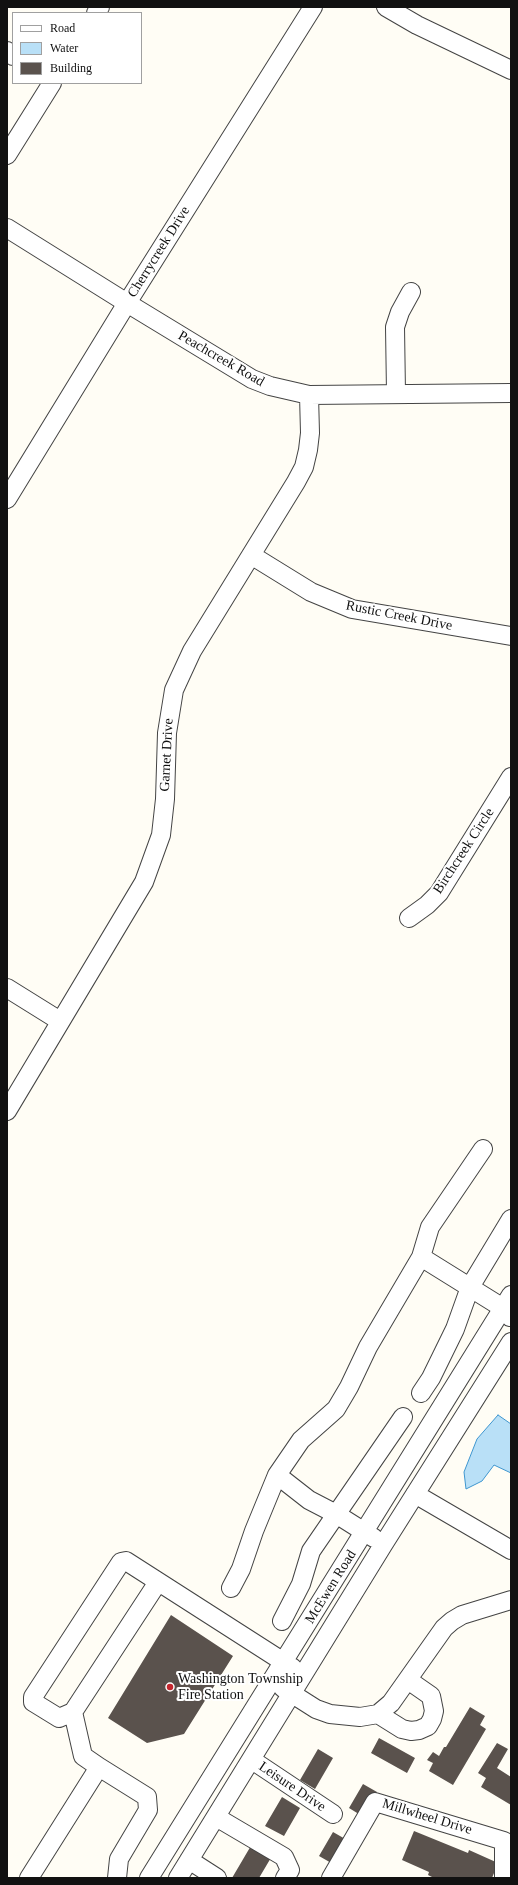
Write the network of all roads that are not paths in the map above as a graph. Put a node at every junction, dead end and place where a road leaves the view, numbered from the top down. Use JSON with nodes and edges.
{"nodes":[{"id":1,"x":313,"y":7,"type":"edge"},
{"id":2,"x":386,"y":7,"type":"edge"},
{"id":3,"x":511,"y":70,"type":"edge"},
{"id":4,"x":49,"y":84,"type":"edge"},
{"id":5,"x":7,"y":155,"type":"edge"},
{"id":6,"x":7,"y":228,"type":"edge"},
{"id":7,"x":411,"y":292,"type":"dead end"},
{"id":8,"x":127,"y":303,"type":"junction"},
{"id":9,"x":396,"y":393,"type":"junction"},
{"id":10,"x":511,"y":393,"type":"edge"},
{"id":11,"x":309,"y":395,"type":"junction"},
{"id":12,"x":7,"y":498,"type":"edge"},
{"id":13,"x":251,"y":555,"type":"junction"},
{"id":14,"x":511,"y":636,"type":"edge"},
{"id":15,"x":511,"y":777,"type":"edge"},
{"id":16,"x":409,"y":918,"type":"dead end"},
{"id":17,"x":7,"y":988,"type":"edge"},
{"id":18,"x":60,"y":1021,"type":"junction"},
{"id":19,"x":7,"y":1111,"type":"edge"},
{"id":20,"x":483,"y":1149,"type":"dead end"},
{"id":21,"x":511,"y":1219,"type":"edge"},
{"id":22,"x":421,"y":1257,"type":"junction"},
{"id":23,"x":470,"y":1287,"type":"junction"},
{"id":24,"x":508,"y":1307,"type":"edge"},
{"id":25,"x":511,"y":1342,"type":"edge"},
{"id":26,"x":421,"y":1393,"type":"dead end"},
{"id":27,"x":403,"y":1417,"type":"dead end"},
{"id":28,"x":277,"y":1475,"type":"junction"},
{"id":29,"x":415,"y":1494,"type":"junction"},
{"id":30,"x":336,"y":1514,"type":"junction"},
{"id":31,"x":364,"y":1532,"type":"junction"},
{"id":32,"x":383,"y":1545,"type":"junction"},
{"id":33,"x":511,"y":1550,"type":"edge"},
{"id":34,"x":158,"y":1582,"type":"junction"},
{"id":35,"x":231,"y":1588,"type":"dead end"},
{"id":36,"x":511,"y":1600,"type":"edge"},
{"id":37,"x":282,"y":1621,"type":"dead end"},
{"id":38,"x":284,"y":1662,"type":"junction"},
{"id":39,"x":304,"y":1675,"type":"junction"},
{"id":40,"x":408,"y":1680,"type":"junction"},
{"id":41,"x":272,"y":1681,"type":"junction"},
{"id":42,"x":292,"y":1694,"type":"junction"},
{"id":43,"x":73,"y":1712,"type":"junction"},
{"id":44,"x":378,"y":1714,"type":"junction"},
{"id":45,"x":252,"y":1760,"type":"junction"},
{"id":46,"x":99,"y":1767,"type":"junction"},
{"id":47,"x":333,"y":1814,"type":"dead end"},
{"id":48,"x":216,"y":1816,"type":"junction"},
{"id":49,"x":189,"y":1860,"type":"junction"},
{"id":50,"x":29,"y":1878,"type":"edge"},
{"id":51,"x":117,"y":1878,"type":"edge"},
{"id":52,"x":149,"y":1878,"type":"edge"},
{"id":53,"x":178,"y":1878,"type":"edge"},
{"id":54,"x":217,"y":1878,"type":"edge"},
{"id":55,"x":285,"y":1878,"type":"edge"},
{"id":56,"x":331,"y":1878,"type":"edge"},
{"id":57,"x":504,"y":1878,"type":"edge"}],
"edges":[{"from":1,"to":8,"type":"street","name":"Cherrycreek Drive"},
{"from":2,"to":3,"type":"street"},
{"from":4,"to":5,"type":"street"},
{"from":6,"to":8,"type":"street","name":"Peachcreek Road"},
{"from":7,"to":9,"type":"street"},
{"from":8,"to":11,"type":"street","name":"Peachcreek Road"},
{"from":8,"to":12,"type":"street","name":"Cherrycreek Drive"},
{"from":9,"to":10,"type":"street","name":"Peachcreek Road"},
{"from":9,"to":11,"type":"street","name":"Peachcreek Road"},
{"from":11,"to":13,"type":"street","name":"Garnet Drive"},
{"from":13,"to":14,"type":"street","name":"Rustic Creek Drive"},
{"from":13,"to":18,"type":"street","name":"Garnet Drive"},
{"from":15,"to":16,"type":"street","name":"Birchcreek Circle"},
{"from":17,"to":18,"type":"street"},
{"from":18,"to":19,"type":"street","name":"Garnet Drive"},
{"from":20,"to":22,"type":"street"},
{"from":21,"to":23,"type":"street"},
{"from":22,"to":23,"type":"street"},
{"from":22,"to":28,"type":"street"},
{"from":23,"to":24,"type":"street"},
{"from":23,"to":26,"type":"street"},
{"from":24,"to":31,"type":"street","name":"McEwen Road"},
{"from":25,"to":29,"type":"street","name":"McEwen Road"},
{"from":27,"to":30,"type":"street"},
{"from":28,"to":30,"type":"street"},
{"from":28,"to":35,"type":"street"},
{"from":29,"to":32,"type":"street","name":"McEwen Road"},
{"from":29,"to":33,"type":"street"},
{"from":30,"to":31,"type":"street"},
{"from":30,"to":37,"type":"street"},
{"from":31,"to":32,"type":"street"},
{"from":31,"to":38,"type":"street","name":"McEwen Road"},
{"from":32,"to":39,"type":"street","name":"McEwen Road"},
{"from":34,"to":38,"type":"street"},
{"from":34,"to":43,"type":"street"},
{"from":34,"to":43,"type":"street"},
{"from":36,"to":40,"type":"street"},
{"from":38,"to":39,"type":"street"},
{"from":38,"to":41,"type":"street","name":"McEwen Road"},
{"from":39,"to":42,"type":"street","name":"McEwen Road"},
{"from":40,"to":44,"type":"street"},
{"from":40,"to":44,"type":"street"},
{"from":41,"to":42,"type":"street"},
{"from":41,"to":52,"type":"street","name":"McEwen Road"},
{"from":42,"to":44,"type":"street"},
{"from":42,"to":45,"type":"street","name":"McEwen Road"},
{"from":43,"to":46,"type":"street"},
{"from":45,"to":47,"type":"street","name":"Leisure Drive"},
{"from":45,"to":48,"type":"street","name":"McEwen Road"},
{"from":46,"to":50,"type":"street"},
{"from":46,"to":51,"type":"street"},
{"from":48,"to":49,"type":"street","name":"McEwen Road"},
{"from":48,"to":55,"type":"street"},
{"from":49,"to":53,"type":"street","name":"McEwen Road"},
{"from":49,"to":54,"type":"street"},
{"from":56,"to":57,"type":"street","name":"Millwheel Drive"}]}
